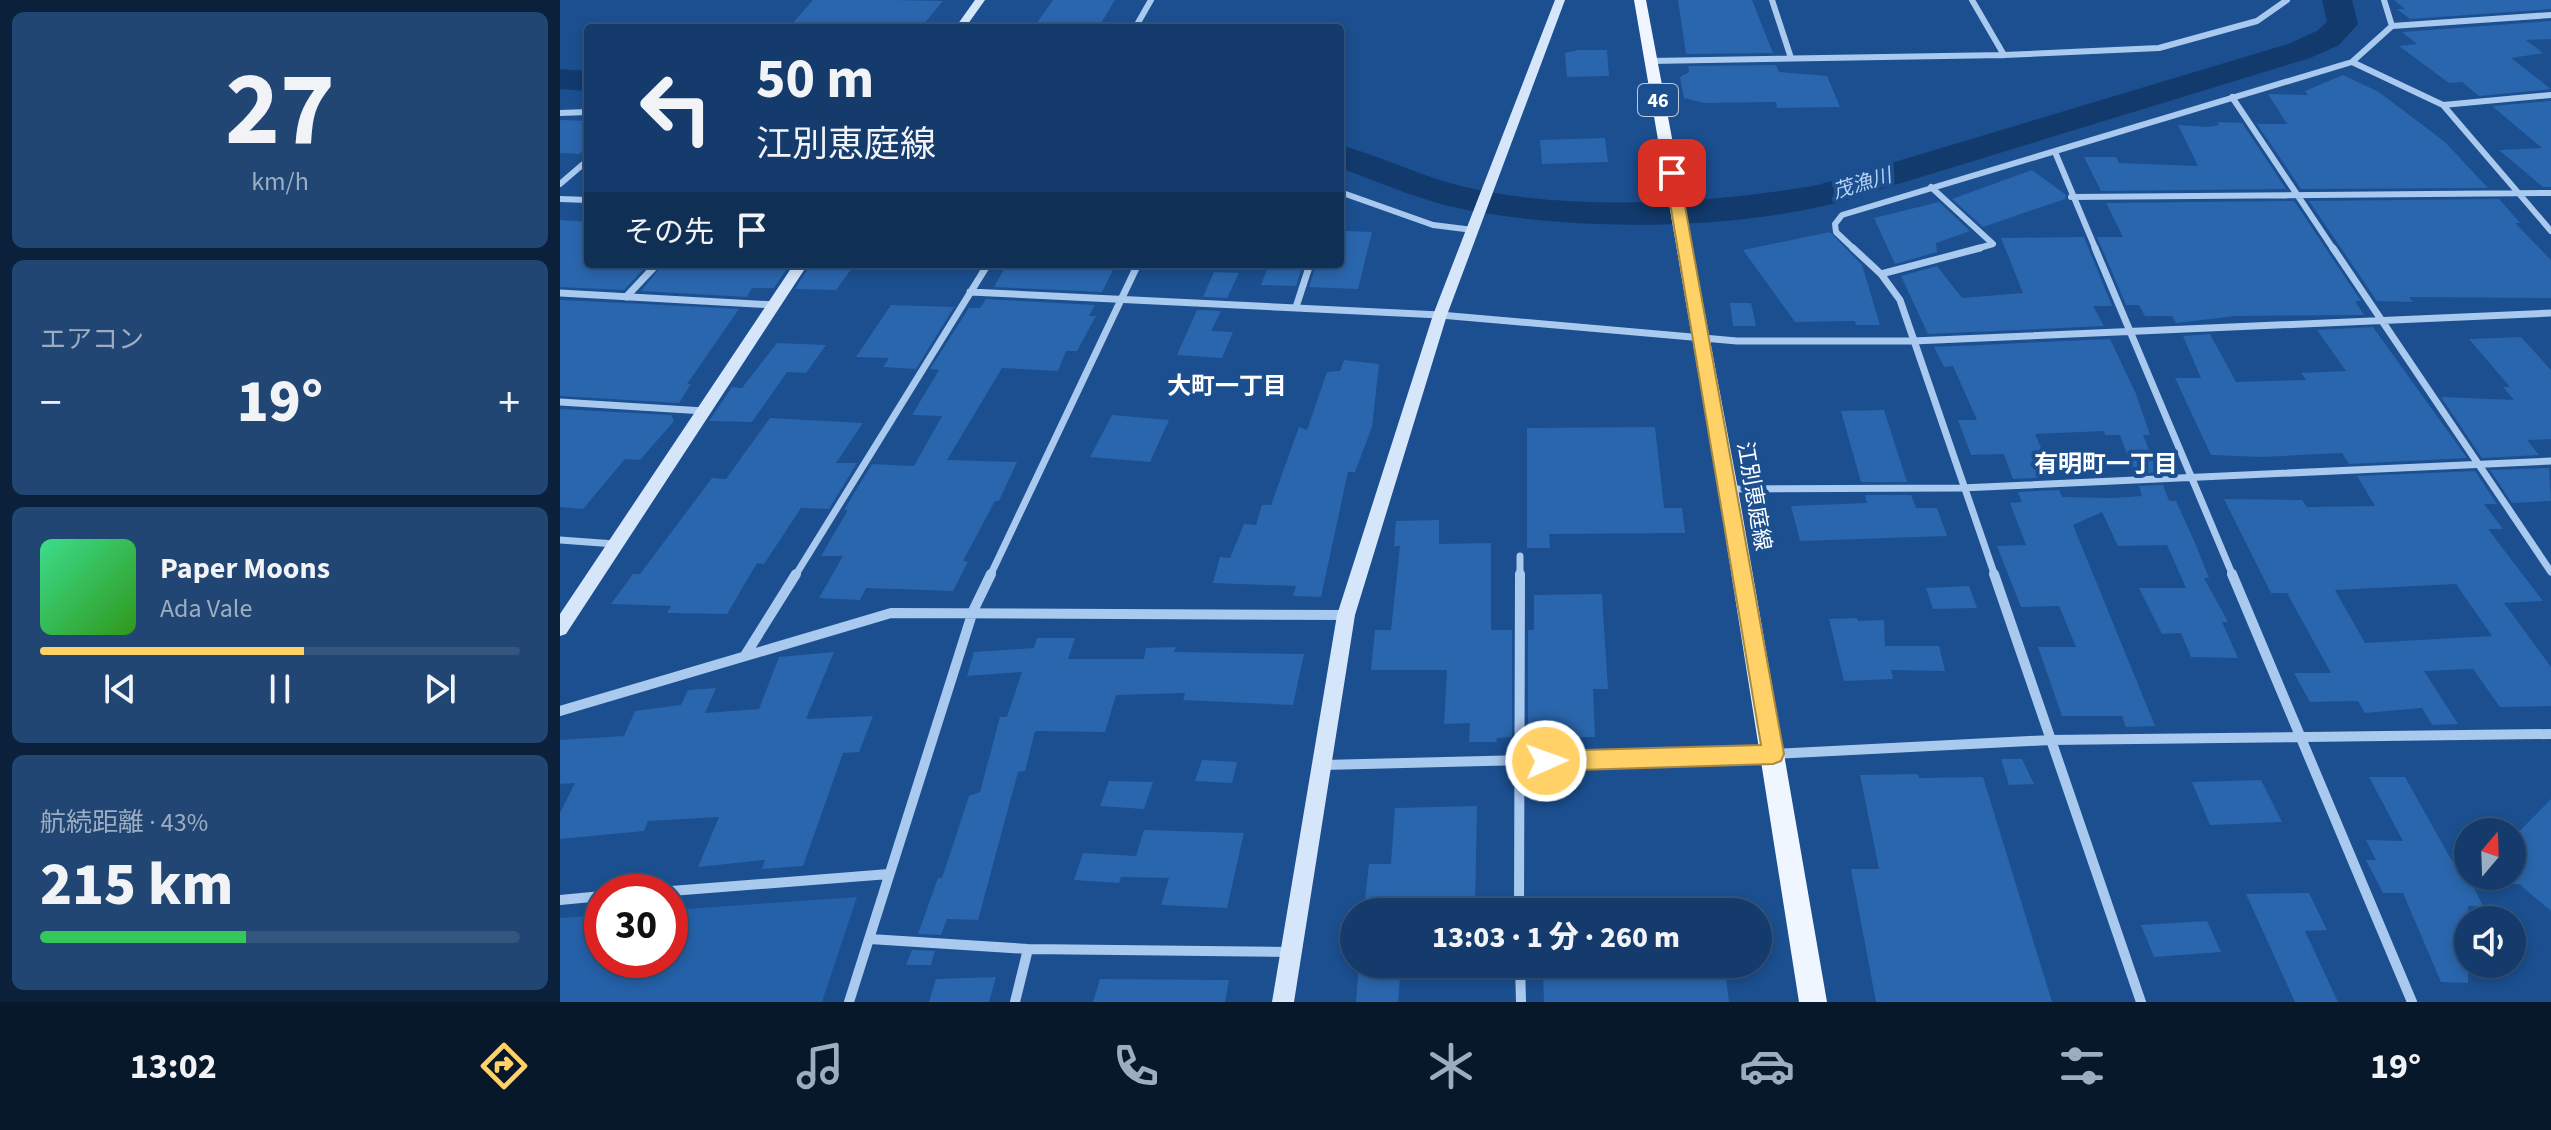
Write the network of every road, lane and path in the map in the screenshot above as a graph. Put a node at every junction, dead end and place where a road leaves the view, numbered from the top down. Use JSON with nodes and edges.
{"nodes":[{"id":1,"x":980,"y":0,"type":"edge"},
{"id":2,"x":1151,"y":0,"type":"edge"},
{"id":3,"x":1560,"y":0,"type":"edge"},
{"id":4,"x":1640,"y":0,"type":"edge"},
{"id":5,"x":1772,"y":0,"type":"edge"},
{"id":6,"x":1972,"y":0,"type":"edge"},
{"id":7,"x":2287,"y":0,"type":"edge"},
{"id":8,"x":2384,"y":0,"type":"edge"},
{"id":9,"x":2551,"y":15,"type":"edge"},
{"id":10,"x":963,"y":24,"type":"edge"},
{"id":11,"x":1137,"y":24,"type":"edge"},
{"id":12,"x":2392,"y":26,"type":"junction"},
{"id":13,"x":2004,"y":55,"type":"junction"},
{"id":14,"x":1791,"y":58,"type":"junction"},
{"id":15,"x":1650,"y":61,"type":"junction"},
{"id":16,"x":2352,"y":62,"type":"junction"},
{"id":17,"x":2551,"y":95,"type":"edge"},
{"id":18,"x":2232,"y":97,"type":"junction"},
{"id":19,"x":2443,"y":105,"type":"junction"},
{"id":20,"x":584,"y":112,"type":"edge"},
{"id":21,"x":560,"y":113,"type":"edge"},
{"id":22,"x":2055,"y":152,"type":"junction"},
{"id":23,"x":584,"y":163,"type":"edge"},
{"id":24,"x":560,"y":184,"type":"edge"},
{"id":25,"x":1931,"y":187,"type":"junction"},
{"id":26,"x":1344,"y":193,"type":"edge"},
{"id":27,"x":2551,"y":193,"type":"edge"},
{"id":28,"x":2301,"y":196,"type":"junction"},
{"id":29,"x":2520,"y":196,"type":"junction"},
{"id":30,"x":2071,"y":197,"type":"junction"},
{"id":31,"x":560,"y":199,"type":"edge"},
{"id":32,"x":584,"y":200,"type":"edge"},
{"id":33,"x":1475,"y":224,"type":"junction"},
{"id":34,"x":2551,"y":231,"type":"edge"},
{"id":35,"x":653,"y":268,"type":"edge"},
{"id":36,"x":799,"y":268,"type":"edge"},
{"id":37,"x":985,"y":268,"type":"edge"},
{"id":38,"x":1136,"y":268,"type":"edge"},
{"id":39,"x":1309,"y":268,"type":"edge"},
{"id":40,"x":1881,"y":274,"type":"junction"},
{"id":41,"x":970,"y":292,"type":"junction"},
{"id":42,"x":560,"y":293,"type":"edge"},
{"id":43,"x":626,"y":297,"type":"junction"},
{"id":44,"x":1119,"y":300,"type":"junction"},
{"id":45,"x":776,"y":305,"type":"junction"},
{"id":46,"x":1296,"y":307,"type":"junction"},
{"id":47,"x":2551,"y":313,"type":"edge"},
{"id":48,"x":1440,"y":315,"type":"junction"},
{"id":49,"x":2383,"y":321,"type":"junction"},
{"id":50,"x":2128,"y":330,"type":"junction"},
{"id":51,"x":1701,"y":338,"type":"junction"},
{"id":52,"x":1913,"y":341,"type":"junction"},
{"id":53,"x":560,"y":402,"type":"edge"},
{"id":54,"x":704,"y":411,"type":"junction"},
{"id":55,"x":2551,"y":461,"type":"edge"},
{"id":56,"x":2481,"y":465,"type":"junction"},
{"id":57,"x":2193,"y":479,"type":"junction"},
{"id":58,"x":1961,"y":488,"type":"junction"},
{"id":59,"x":1728,"y":489,"type":"junction"},
{"id":60,"x":560,"y":540,"type":"edge"},
{"id":61,"x":615,"y":544,"type":"junction"},
{"id":62,"x":1520,"y":556,"type":"dead end"},
{"id":63,"x":2551,"y":572,"type":"edge"},
{"id":64,"x":973,"y":611,"type":"junction"},
{"id":65,"x":1346,"y":615,"type":"junction"},
{"id":66,"x":560,"y":629,"type":"edge"},
{"id":67,"x":746,"y":654,"type":"junction"},
{"id":68,"x":560,"y":711,"type":"edge"},
{"id":69,"x":2551,"y":734,"type":"edge"},
{"id":70,"x":2301,"y":738,"type":"junction"},
{"id":71,"x":2050,"y":740,"type":"junction"},
{"id":72,"x":1773,"y":754,"type":"junction"},
{"id":73,"x":1517,"y":762,"type":"junction"},
{"id":74,"x":1323,"y":765,"type":"junction"},
{"id":75,"x":889,"y":874,"type":"junction"},
{"id":76,"x":688,"y":890,"type":"edge"},
{"id":77,"x":584,"y":898,"type":"edge"},
{"id":78,"x":1519,"y":898,"type":"edge"},
{"id":79,"x":560,"y":900,"type":"edge"},
{"id":80,"x":870,"y":939,"type":"junction"},
{"id":81,"x":1028,"y":949,"type":"junction"},
{"id":82,"x":1291,"y":952,"type":"junction"},
{"id":83,"x":1520,"y":978,"type":"edge"},
{"id":84,"x":849,"y":1002,"type":"edge"},
{"id":85,"x":1015,"y":1002,"type":"edge"},
{"id":86,"x":1283,"y":1002,"type":"edge"},
{"id":87,"x":1521,"y":1002,"type":"edge"},
{"id":88,"x":1813,"y":1002,"type":"edge"},
{"id":89,"x":2141,"y":1002,"type":"edge"},
{"id":90,"x":2412,"y":1002,"type":"edge"}],
"edges":[{"from":1,"to":10,"type":"street"},
{"from":2,"to":11,"type":"street"},
{"from":3,"to":33,"type":"street"},
{"from":4,"to":15,"type":"main road","name":"江別恵庭線","number":"46"},
{"from":5,"to":14,"type":"street"},
{"from":6,"to":13,"type":"street"},
{"from":7,"to":13,"type":"street"},
{"from":8,"to":12,"type":"street"},
{"from":9,"to":12,"type":"street"},
{"from":12,"to":16,"type":"street"},
{"from":13,"to":14,"type":"street"},
{"from":14,"to":15,"type":"street"},
{"from":15,"to":51,"type":"main road","name":"江別恵庭線","number":"46"},
{"from":16,"to":18,"type":"street"},
{"from":16,"to":19,"type":"street"},
{"from":17,"to":19,"type":"street"},
{"from":18,"to":22,"type":"street"},
{"from":18,"to":28,"type":"street"},
{"from":19,"to":29,"type":"street"},
{"from":20,"to":21,"type":"street"},
{"from":22,"to":25,"type":"street"},
{"from":22,"to":30,"type":"street"},
{"from":23,"to":24,"type":"street"},
{"from":25,"to":40,"type":"street"},
{"from":25,"to":40,"type":"street"},
{"from":26,"to":33,"type":"street"},
{"from":27,"to":29,"type":"street"},
{"from":28,"to":29,"type":"street"},
{"from":28,"to":30,"type":"street"},
{"from":28,"to":49,"type":"street"},
{"from":29,"to":34,"type":"street"},
{"from":30,"to":50,"type":"street"},
{"from":31,"to":32,"type":"street"},
{"from":33,"to":48,"type":"street"},
{"from":35,"to":43,"type":"street"},
{"from":36,"to":45,"type":"street"},
{"from":37,"to":41,"type":"street"},
{"from":38,"to":44,"type":"street"},
{"from":39,"to":46,"type":"street"},
{"from":40,"to":52,"type":"street"},
{"from":41,"to":44,"type":"street"},
{"from":41,"to":67,"type":"street"},
{"from":42,"to":43,"type":"street"},
{"from":43,"to":45,"type":"street"},
{"from":44,"to":46,"type":"street"},
{"from":44,"to":64,"type":"street"},
{"from":45,"to":54,"type":"street"},
{"from":46,"to":48,"type":"street"},
{"from":47,"to":49,"type":"street"},
{"from":48,"to":51,"type":"street"},
{"from":48,"to":65,"type":"street"},
{"from":49,"to":50,"type":"street"},
{"from":49,"to":56,"type":"street"},
{"from":50,"to":52,"type":"street"},
{"from":50,"to":57,"type":"street"},
{"from":51,"to":52,"type":"street"},
{"from":51,"to":59,"type":"main road","name":"江別恵庭線","number":"46"},
{"from":52,"to":58,"type":"street"},
{"from":53,"to":54,"type":"street"},
{"from":54,"to":61,"type":"street"},
{"from":55,"to":56,"type":"street"},
{"from":56,"to":57,"type":"street"},
{"from":56,"to":63,"type":"street"},
{"from":57,"to":58,"type":"street"},
{"from":57,"to":70,"type":"street"},
{"from":58,"to":59,"type":"street"},
{"from":58,"to":71,"type":"street"},
{"from":59,"to":72,"type":"main road","name":"江別恵庭線","number":"46"},
{"from":60,"to":61,"type":"street"},
{"from":61,"to":66,"type":"street"},
{"from":62,"to":73,"type":"street"},
{"from":64,"to":65,"type":"street"},
{"from":64,"to":67,"type":"street"},
{"from":64,"to":75,"type":"street"},
{"from":65,"to":74,"type":"street"},
{"from":67,"to":68,"type":"street"},
{"from":69,"to":70,"type":"street"},
{"from":70,"to":71,"type":"street"},
{"from":70,"to":90,"type":"street"},
{"from":71,"to":72,"type":"street"},
{"from":71,"to":89,"type":"street"},
{"from":72,"to":73,"type":"street"},
{"from":72,"to":88,"type":"main road","name":"江別恵庭線","number":"46"},
{"from":73,"to":74,"type":"street"},
{"from":73,"to":78,"type":"street"},
{"from":74,"to":82,"type":"street"},
{"from":75,"to":76,"type":"street"},
{"from":75,"to":80,"type":"street"},
{"from":77,"to":79,"type":"street"},
{"from":80,"to":81,"type":"street"},
{"from":80,"to":84,"type":"street"},
{"from":81,"to":82,"type":"street"},
{"from":81,"to":85,"type":"street"},
{"from":82,"to":86,"type":"street"},
{"from":83,"to":87,"type":"street"}]}
